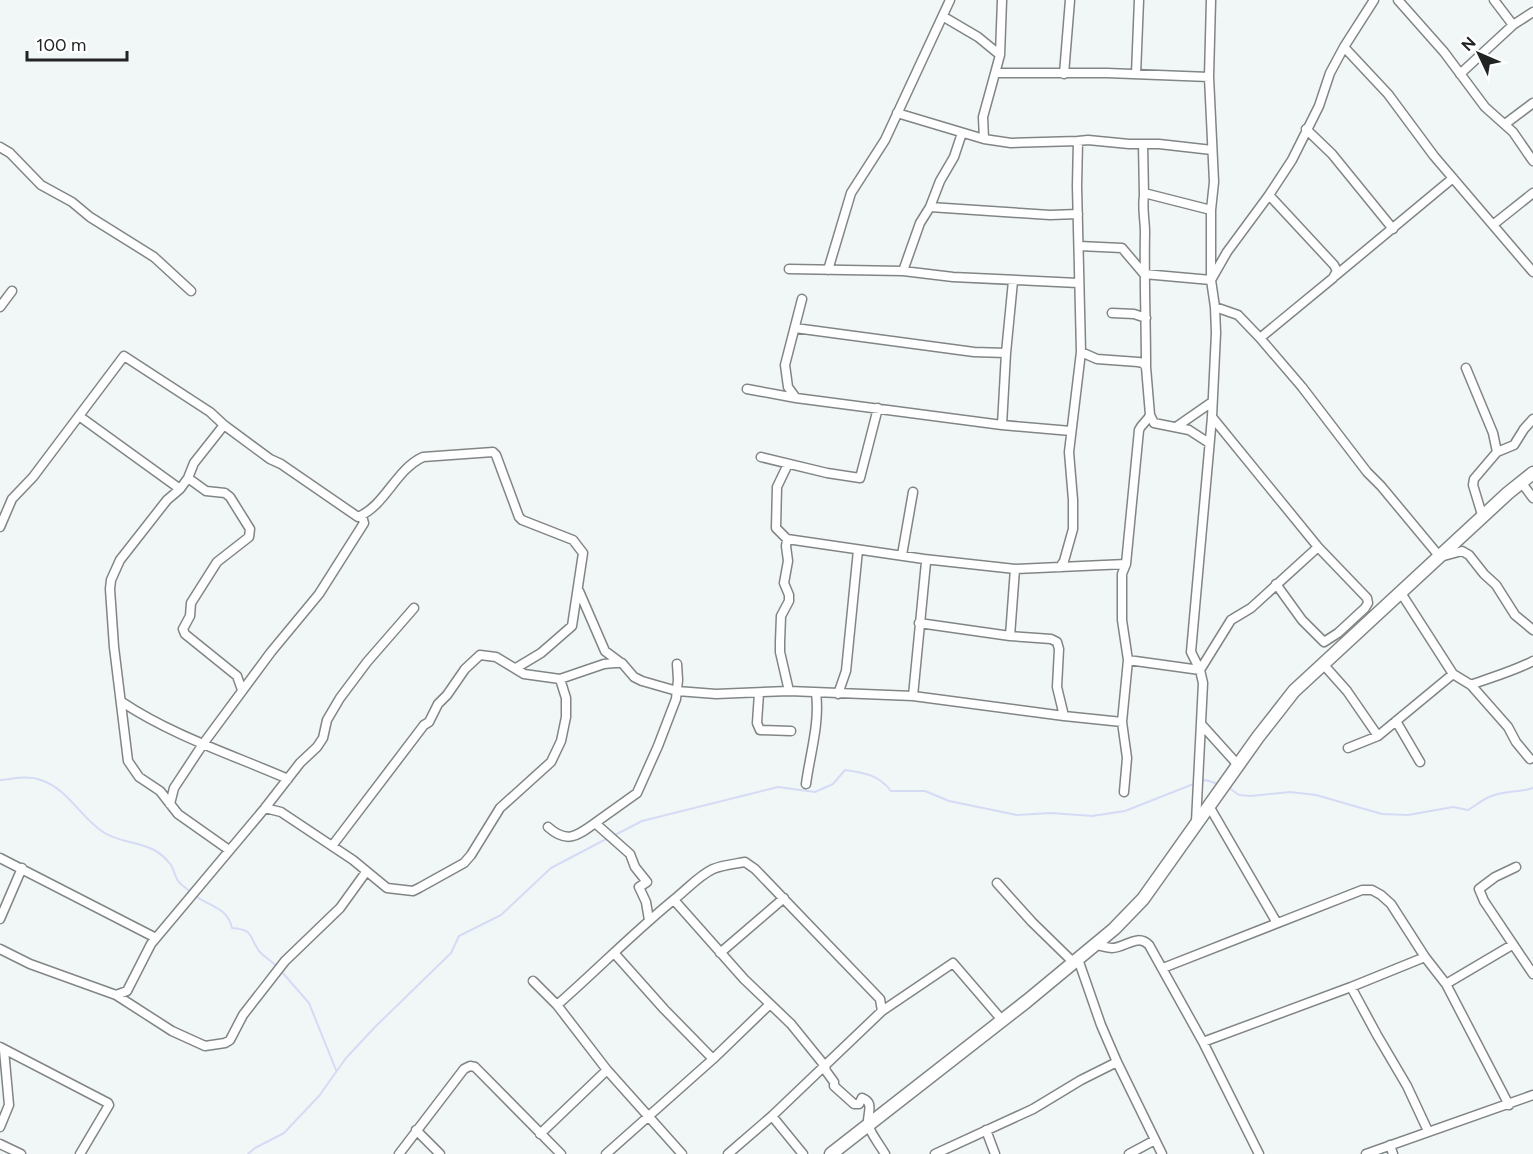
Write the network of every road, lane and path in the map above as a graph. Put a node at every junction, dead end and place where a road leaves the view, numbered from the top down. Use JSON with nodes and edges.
{"nodes":[{"id":1,"x":950,"y":0,"type":"edge"},
{"id":2,"x":1002,"y":0,"type":"edge"},
{"id":3,"x":1070,"y":0,"type":"edge"},
{"id":4,"x":1139,"y":0,"type":"edge"},
{"id":5,"x":1211,"y":0,"type":"edge"},
{"id":6,"x":1374,"y":0,"type":"edge"},
{"id":7,"x":1398,"y":0,"type":"edge"},
{"id":8,"x":1494,"y":0,"type":"edge"},
{"id":9,"x":1533,"y":12,"type":"edge"},
{"id":10,"x":944,"y":17,"type":"junction"},
{"id":11,"x":1513,"y":25,"type":"junction"},
{"id":12,"x":1344,"y":47,"type":"junction"},
{"id":13,"x":1000,"y":55,"type":"junction"},
{"id":14,"x":996,"y":73,"type":"junction"},
{"id":15,"x":1064,"y":74,"type":"junction"},
{"id":16,"x":1136,"y":74,"type":"junction"},
{"id":17,"x":1460,"y":74,"type":"junction"},
{"id":18,"x":1209,"y":77,"type":"junction"},
{"id":19,"x":1533,"y":103,"type":"edge"},
{"id":20,"x":897,"y":113,"type":"junction"},
{"id":21,"x":1505,"y":124,"type":"junction"},
{"id":22,"x":1306,"y":129,"type":"junction"},
{"id":23,"x":962,"y":133,"type":"junction"},
{"id":24,"x":984,"y":139,"type":"junction"},
{"id":25,"x":1078,"y":141,"type":"junction"},
{"id":26,"x":1143,"y":144,"type":"junction"},
{"id":27,"x":0,"y":147,"type":"edge"},
{"id":28,"x":1212,"y":150,"type":"junction"},
{"id":29,"x":1533,"y":161,"type":"edge"},
{"id":30,"x":1453,"y":178,"type":"junction"},
{"id":31,"x":1533,"y":193,"type":"edge"},
{"id":32,"x":1269,"y":195,"type":"junction"},
{"id":33,"x":1144,"y":196,"type":"junction"},
{"id":34,"x":930,"y":207,"type":"junction"},
{"id":35,"x":1211,"y":210,"type":"junction"},
{"id":36,"x":1078,"y":214,"type":"junction"},
{"id":37,"x":1494,"y":224,"type":"junction"},
{"id":38,"x":1393,"y":229,"type":"junction"},
{"id":39,"x":1079,"y":246,"type":"junction"},
{"id":40,"x":789,"y":269,"type":"dead end"},
{"id":41,"x":828,"y":270,"type":"junction"},
{"id":42,"x":903,"y":271,"type":"junction"},
{"id":43,"x":1533,"y":272,"type":"edge"},
{"id":44,"x":1144,"y":274,"type":"junction"},
{"id":45,"x":1333,"y":278,"type":"junction"},
{"id":46,"x":1211,"y":280,"type":"junction"},
{"id":47,"x":1013,"y":281,"type":"junction"},
{"id":48,"x":1078,"y":283,"type":"junction"},
{"id":49,"x":12,"y":291,"type":"dead end"},
{"id":50,"x":190,"y":291,"type":"dead end"},
{"id":51,"x":802,"y":299,"type":"dead end"},
{"id":52,"x":0,"y":307,"type":"edge"},
{"id":53,"x":1215,"y":307,"type":"junction"},
{"id":54,"x":1112,"y":313,"type":"dead end"},
{"id":55,"x":1146,"y":318,"type":"junction"},
{"id":56,"x":795,"y":328,"type":"junction"},
{"id":57,"x":1260,"y":338,"type":"junction"},
{"id":58,"x":1081,"y":352,"type":"junction"},
{"id":59,"x":1006,"y":353,"type":"junction"},
{"id":60,"x":1146,"y":367,"type":"junction"},
{"id":61,"x":1466,"y":368,"type":"dead end"},
{"id":62,"x":747,"y":388,"type":"dead end"},
{"id":63,"x":796,"y":398,"type":"junction"},
{"id":64,"x":1212,"y":402,"type":"junction"},
{"id":65,"x":878,"y":408,"type":"junction"},
{"id":66,"x":79,"y":416,"type":"junction"},
{"id":67,"x":1212,"y":417,"type":"junction"},
{"id":68,"x":1151,"y":419,"type":"junction"},
{"id":69,"x":1533,"y":419,"type":"edge"},
{"id":70,"x":224,"y":424,"type":"junction"},
{"id":71,"x":1002,"y":425,"type":"junction"},
{"id":72,"x":1176,"y":427,"type":"junction"},
{"id":73,"x":1071,"y":430,"type":"junction"},
{"id":74,"x":1209,"y":443,"type":"junction"},
{"id":75,"x":1497,"y":452,"type":"junction"},
{"id":76,"x":761,"y":457,"type":"dead end"},
{"id":77,"x":788,"y":464,"type":"junction"},
{"id":78,"x":1533,"y":473,"type":"edge"},
{"id":79,"x":188,"y":478,"type":"junction"},
{"id":80,"x":1521,"y":482,"type":"junction"},
{"id":81,"x":180,"y":489,"type":"junction"},
{"id":82,"x":913,"y":492,"type":"dead end"},
{"id":83,"x":1533,"y":498,"type":"edge"},
{"id":84,"x":362,"y":516,"type":"junction"},
{"id":85,"x":2,"y":517,"type":"edge"},
{"id":86,"x":1483,"y":518,"type":"junction"},
{"id":87,"x":0,"y":527,"type":"edge"},
{"id":88,"x":787,"y":539,"type":"junction"},
{"id":89,"x":1318,"y":547,"type":"junction"},
{"id":90,"x":858,"y":550,"type":"junction"},
{"id":91,"x":902,"y":555,"type":"junction"},
{"id":92,"x":1440,"y":557,"type":"junction"},
{"id":93,"x":924,"y":559,"type":"junction"},
{"id":94,"x":1126,"y":564,"type":"junction"},
{"id":95,"x":1060,"y":567,"type":"junction"},
{"id":96,"x":1015,"y":569,"type":"junction"},
{"id":97,"x":1276,"y":584,"type":"junction"},
{"id":98,"x":578,"y":590,"type":"junction"},
{"id":99,"x":1401,"y":593,"type":"junction"},
{"id":100,"x":414,"y":608,"type":"dead end"},
{"id":101,"x":919,"y":623,"type":"junction"},
{"id":102,"x":1533,"y":630,"type":"edge"},
{"id":103,"x":1010,"y":636,"type":"junction"},
{"id":104,"x":1342,"y":638,"type":"junction"},
{"id":105,"x":1128,"y":660,"type":"junction"},
{"id":106,"x":1533,"y":661,"type":"edge"},
{"id":107,"x":622,"y":663,"type":"junction"},
{"id":108,"x":677,"y":664,"type":"dead end"},
{"id":109,"x":1323,"y":664,"type":"junction"},
{"id":110,"x":516,"y":668,"type":"junction"},
{"id":111,"x":1200,"y":670,"type":"junction"},
{"id":112,"x":1453,"y":674,"type":"junction"},
{"id":113,"x":560,"y":679,"type":"junction"},
{"id":114,"x":1471,"y":685,"type":"junction"},
{"id":115,"x":242,"y":690,"type":"junction"},
{"id":116,"x":677,"y":691,"type":"junction"},
{"id":117,"x":789,"y":691,"type":"junction"},
{"id":118,"x":759,"y":693,"type":"junction"},
{"id":119,"x":816,"y":693,"type":"junction"},
{"id":120,"x":838,"y":694,"type":"junction"},
{"id":121,"x":913,"y":696,"type":"junction"},
{"id":122,"x":122,"y":702,"type":"junction"},
{"id":123,"x":1065,"y":716,"type":"junction"},
{"id":124,"x":1396,"y":721,"type":"junction"},
{"id":125,"x":1122,"y":722,"type":"junction"},
{"id":126,"x":1201,"y":724,"type":"junction"},
{"id":127,"x":791,"y":731,"type":"dead end"},
{"id":128,"x":1378,"y":736,"type":"junction"},
{"id":129,"x":203,"y":744,"type":"junction"},
{"id":130,"x":1348,"y":748,"type":"dead end"},
{"id":131,"x":1530,"y":759,"type":"dead end"},
{"id":132,"x":1420,"y":762,"type":"dead end"},
{"id":133,"x":1238,"y":765,"type":"junction"},
{"id":134,"x":288,"y":779,"type":"junction"},
{"id":135,"x":806,"y":784,"type":"dead end"},
{"id":136,"x":1124,"y":792,"type":"dead end"},
{"id":137,"x":170,"y":804,"type":"junction"},
{"id":138,"x":1209,"y":806,"type":"junction"},
{"id":139,"x":266,"y":808,"type":"junction"},
{"id":140,"x":595,"y":823,"type":"junction"},
{"id":141,"x":1196,"y":824,"type":"junction"},
{"id":142,"x":548,"y":827,"type":"dead end"},
{"id":143,"x":332,"y":846,"type":"junction"},
{"id":144,"x":229,"y":850,"type":"junction"},
{"id":145,"x":0,"y":858,"type":"edge"},
{"id":146,"x":1516,"y":867,"type":"dead end"},
{"id":147,"x":22,"y":868,"type":"junction"},
{"id":148,"x":366,"y":872,"type":"junction"},
{"id":149,"x":997,"y":883,"type":"dead end"},
{"id":150,"x":784,"y":898,"type":"junction"},
{"id":151,"x":674,"y":900,"type":"junction"},
{"id":152,"x":0,"y":919,"type":"edge"},
{"id":153,"x":649,"y":920,"type":"junction"},
{"id":154,"x":1277,"y":923,"type":"junction"},
{"id":155,"x":156,"y":938,"type":"junction"},
{"id":156,"x":1096,"y":945,"type":"junction"},
{"id":157,"x":1512,"y":945,"type":"junction"},
{"id":158,"x":0,"y":949,"type":"edge"},
{"id":159,"x":720,"y":952,"type":"junction"},
{"id":160,"x":615,"y":954,"type":"junction"},
{"id":161,"x":1425,"y":957,"type":"junction"},
{"id":162,"x":1076,"y":961,"type":"junction"},
{"id":163,"x":1163,"y":968,"type":"junction"},
{"id":164,"x":1533,"y":974,"type":"edge"},
{"id":165,"x":533,"y":981,"type":"dead end"},
{"id":166,"x":1446,"y":984,"type":"junction"},
{"id":167,"x":1351,"y":987,"type":"junction"},
{"id":168,"x":116,"y":995,"type":"junction"},
{"id":169,"x":770,"y":1004,"type":"junction"},
{"id":170,"x":557,"y":1005,"type":"junction"},
{"id":171,"x":882,"y":1011,"type":"junction"},
{"id":172,"x":1002,"y":1020,"type":"junction"},
{"id":173,"x":1203,"y":1042,"type":"junction"},
{"id":174,"x":2,"y":1049,"type":"edge"},
{"id":175,"x":713,"y":1059,"type":"junction"},
{"id":176,"x":1117,"y":1062,"type":"junction"},
{"id":177,"x":825,"y":1066,"type":"junction"},
{"id":178,"x":608,"y":1070,"type":"junction"},
{"id":179,"x":1533,"y":1095,"type":"edge"},
{"id":180,"x":1509,"y":1105,"type":"junction"},
{"id":181,"x":650,"y":1116,"type":"junction"},
{"id":182,"x":772,"y":1116,"type":"junction"},
{"id":183,"x":868,"y":1125,"type":"junction"},
{"id":184,"x":0,"y":1127,"type":"edge"},
{"id":185,"x":416,"y":1130,"type":"junction"},
{"id":186,"x":986,"y":1130,"type":"junction"},
{"id":187,"x":1428,"y":1131,"type":"junction"},
{"id":188,"x":540,"y":1134,"type":"junction"},
{"id":189,"x":1155,"y":1140,"type":"junction"},
{"id":190,"x":0,"y":1144,"type":"edge"},
{"id":191,"x":1392,"y":1150,"type":"edge"},
{"id":192,"x":21,"y":1154,"type":"edge"},
{"id":193,"x":80,"y":1154,"type":"edge"},
{"id":194,"x":399,"y":1154,"type":"edge"},
{"id":195,"x":440,"y":1154,"type":"edge"},
{"id":196,"x":561,"y":1154,"type":"edge"},
{"id":197,"x":606,"y":1154,"type":"edge"},
{"id":198,"x":682,"y":1154,"type":"edge"},
{"id":199,"x":728,"y":1154,"type":"edge"},
{"id":200,"x":803,"y":1154,"type":"edge"},
{"id":201,"x":831,"y":1154,"type":"edge"},
{"id":202,"x":885,"y":1154,"type":"edge"},
{"id":203,"x":935,"y":1154,"type":"edge"},
{"id":204,"x":995,"y":1154,"type":"edge"},
{"id":205,"x":1128,"y":1154,"type":"edge"},
{"id":206,"x":1162,"y":1154,"type":"edge"},
{"id":207,"x":1259,"y":1154,"type":"edge"},
{"id":208,"x":1366,"y":1154,"type":"edge"}],
"edges":[{"from":1,"to":10,"type":"street"},
{"from":2,"to":13,"type":"street"},
{"from":3,"to":15,"type":"street"},
{"from":4,"to":16,"type":"street"},
{"from":5,"to":18,"type":"street"},
{"from":6,"to":12,"type":"street"},
{"from":7,"to":17,"type":"street"},
{"from":8,"to":11,"type":"street"},
{"from":9,"to":11,"type":"street"},
{"from":10,"to":13,"type":"street"},
{"from":10,"to":20,"type":"street"},
{"from":11,"to":17,"type":"street"},
{"from":12,"to":22,"type":"street"},
{"from":12,"to":30,"type":"street"},
{"from":13,"to":14,"type":"street"},
{"from":14,"to":15,"type":"street"},
{"from":14,"to":24,"type":"street"},
{"from":15,"to":16,"type":"street"},
{"from":16,"to":18,"type":"street"},
{"from":17,"to":21,"type":"street"},
{"from":18,"to":28,"type":"street"},
{"from":19,"to":21,"type":"street"},
{"from":20,"to":23,"type":"street"},
{"from":20,"to":41,"type":"street"},
{"from":21,"to":29,"type":"street"},
{"from":22,"to":32,"type":"street"},
{"from":22,"to":38,"type":"street"},
{"from":23,"to":24,"type":"street"},
{"from":23,"to":34,"type":"street"},
{"from":24,"to":25,"type":"street"},
{"from":25,"to":26,"type":"street"},
{"from":25,"to":36,"type":"street"},
{"from":26,"to":28,"type":"street"},
{"from":26,"to":33,"type":"street"},
{"from":27,"to":50,"type":"street"},
{"from":28,"to":35,"type":"street"},
{"from":30,"to":37,"type":"street"},
{"from":30,"to":38,"type":"street"},
{"from":31,"to":37,"type":"street"},
{"from":32,"to":45,"type":"street"},
{"from":32,"to":46,"type":"street"},
{"from":33,"to":35,"type":"street"},
{"from":33,"to":44,"type":"street"},
{"from":34,"to":36,"type":"street"},
{"from":34,"to":42,"type":"street"},
{"from":35,"to":46,"type":"street"},
{"from":36,"to":39,"type":"street"},
{"from":37,"to":43,"type":"street"},
{"from":38,"to":45,"type":"street"},
{"from":39,"to":44,"type":"street"},
{"from":39,"to":48,"type":"street"},
{"from":40,"to":41,"type":"street"},
{"from":41,"to":42,"type":"street"},
{"from":42,"to":47,"type":"street"},
{"from":44,"to":46,"type":"street"},
{"from":44,"to":55,"type":"street"},
{"from":45,"to":57,"type":"street"},
{"from":46,"to":53,"type":"street"},
{"from":47,"to":48,"type":"street"},
{"from":47,"to":59,"type":"street"},
{"from":48,"to":58,"type":"street"},
{"from":49,"to":52,"type":"street"},
{"from":51,"to":56,"type":"street"},
{"from":53,"to":57,"type":"street"},
{"from":53,"to":64,"type":"street"},
{"from":54,"to":55,"type":"street"},
{"from":55,"to":60,"type":"street"},
{"from":56,"to":59,"type":"street"},
{"from":56,"to":63,"type":"street"},
{"from":57,"to":92,"type":"street"},
{"from":58,"to":60,"type":"street"},
{"from":58,"to":73,"type":"street"},
{"from":59,"to":71,"type":"street"},
{"from":60,"to":68,"type":"street"},
{"from":61,"to":75,"type":"street"},
{"from":62,"to":63,"type":"street"},
{"from":63,"to":65,"type":"street"},
{"from":64,"to":67,"type":"street"},
{"from":64,"to":72,"type":"street"},
{"from":65,"to":71,"type":"street"},
{"from":65,"to":77,"type":"street"},
{"from":66,"to":70,"type":"street"},
{"from":66,"to":81,"type":"street"},
{"from":66,"to":85,"type":"street"},
{"from":67,"to":74,"type":"street"},
{"from":67,"to":89,"type":"street"},
{"from":68,"to":72,"type":"street"},
{"from":68,"to":94,"type":"street"},
{"from":69,"to":75,"type":"street"},
{"from":70,"to":79,"type":"street"},
{"from":70,"to":84,"type":"street"},
{"from":71,"to":73,"type":"street"},
{"from":72,"to":74,"type":"street"},
{"from":73,"to":95,"type":"street"},
{"from":74,"to":111,"type":"street"},
{"from":75,"to":86,"type":"street"},
{"from":76,"to":77,"type":"street"},
{"from":77,"to":88,"type":"street"},
{"from":78,"to":80,"type":"main road"},
{"from":79,"to":81,"type":"street"},
{"from":79,"to":115,"type":"street"},
{"from":80,"to":83,"type":"street"},
{"from":80,"to":86,"type":"main road"},
{"from":81,"to":122,"type":"street"},
{"from":82,"to":91,"type":"street"},
{"from":84,"to":98,"type":"street"},
{"from":84,"to":115,"type":"street"},
{"from":85,"to":87,"type":"street"},
{"from":86,"to":92,"type":"main road"},
{"from":88,"to":90,"type":"street"},
{"from":88,"to":117,"type":"street"},
{"from":89,"to":97,"type":"street"},
{"from":89,"to":104,"type":"street"},
{"from":90,"to":91,"type":"street"},
{"from":90,"to":120,"type":"street"},
{"from":91,"to":93,"type":"street"},
{"from":92,"to":99,"type":"main road"},
{"from":92,"to":102,"type":"street"},
{"from":93,"to":96,"type":"street"},
{"from":93,"to":101,"type":"street"},
{"from":94,"to":95,"type":"street"},
{"from":94,"to":105,"type":"street"},
{"from":95,"to":96,"type":"street"},
{"from":96,"to":103,"type":"street"},
{"from":97,"to":104,"type":"street"},
{"from":97,"to":111,"type":"street"},
{"from":98,"to":107,"type":"street"},
{"from":98,"to":110,"type":"street"},
{"from":99,"to":104,"type":"main road"},
{"from":99,"to":112,"type":"street"},
{"from":100,"to":134,"type":"street"},
{"from":101,"to":103,"type":"street"},
{"from":101,"to":121,"type":"street"},
{"from":103,"to":123,"type":"street"},
{"from":104,"to":109,"type":"main road"},
{"from":105,"to":111,"type":"street"},
{"from":105,"to":125,"type":"street"},
{"from":106,"to":114,"type":"street"},
{"from":107,"to":113,"type":"street"},
{"from":107,"to":116,"type":"street"},
{"from":108,"to":116,"type":"street"},
{"from":109,"to":128,"type":"street"},
{"from":109,"to":133,"type":"main road"},
{"from":110,"to":113,"type":"street"},
{"from":110,"to":143,"type":"street"},
{"from":111,"to":126,"type":"street"},
{"from":112,"to":114,"type":"street"},
{"from":112,"to":124,"type":"street"},
{"from":113,"to":148,"type":"street"},
{"from":114,"to":131,"type":"street"},
{"from":115,"to":129,"type":"street"},
{"from":116,"to":118,"type":"street"},
{"from":116,"to":140,"type":"street"},
{"from":117,"to":118,"type":"street"},
{"from":117,"to":119,"type":"street"},
{"from":118,"to":127,"type":"street"},
{"from":119,"to":120,"type":"street"},
{"from":119,"to":135,"type":"street"},
{"from":120,"to":121,"type":"street"},
{"from":121,"to":123,"type":"street"},
{"from":122,"to":129,"type":"street"},
{"from":122,"to":137,"type":"street"},
{"from":123,"to":125,"type":"street"},
{"from":124,"to":128,"type":"street"},
{"from":124,"to":132,"type":"street"},
{"from":125,"to":136,"type":"street"},
{"from":126,"to":133,"type":"street"},
{"from":126,"to":141,"type":"street"},
{"from":128,"to":130,"type":"street"},
{"from":129,"to":134,"type":"street"},
{"from":129,"to":137,"type":"street"},
{"from":133,"to":138,"type":"main road"},
{"from":134,"to":139,"type":"street"},
{"from":137,"to":144,"type":"street"},
{"from":138,"to":141,"type":"main road"},
{"from":138,"to":154,"type":"street"},
{"from":139,"to":143,"type":"street"},
{"from":139,"to":144,"type":"street"},
{"from":140,"to":142,"type":"street"},
{"from":140,"to":153,"type":"street"},
{"from":141,"to":156,"type":"main road"},
{"from":143,"to":148,"type":"street"},
{"from":144,"to":155,"type":"street"},
{"from":145,"to":147,"type":"street"},
{"from":146,"to":157,"type":"street"},
{"from":147,"to":152,"type":"street"},
{"from":147,"to":155,"type":"street"},
{"from":148,"to":168,"type":"street"},
{"from":149,"to":162,"type":"street"},
{"from":150,"to":151,"type":"street"},
{"from":150,"to":159,"type":"street"},
{"from":150,"to":171,"type":"street"},
{"from":151,"to":153,"type":"street"},
{"from":151,"to":159,"type":"street"},
{"from":153,"to":160,"type":"street"},
{"from":154,"to":161,"type":"street"},
{"from":154,"to":163,"type":"street"},
{"from":155,"to":168,"type":"street"},
{"from":156,"to":162,"type":"main road"},
{"from":156,"to":163,"type":"street"},
{"from":157,"to":164,"type":"street"},
{"from":157,"to":166,"type":"street"},
{"from":158,"to":168,"type":"street"},
{"from":159,"to":169,"type":"street"},
{"from":160,"to":170,"type":"street"},
{"from":160,"to":175,"type":"street"},
{"from":161,"to":166,"type":"street"},
{"from":161,"to":167,"type":"street"},
{"from":162,"to":172,"type":"main road"},
{"from":162,"to":176,"type":"street"},
{"from":163,"to":173,"type":"street"},
{"from":165,"to":170,"type":"street"},
{"from":166,"to":180,"type":"street"},
{"from":167,"to":173,"type":"street"},
{"from":167,"to":187,"type":"street"},
{"from":169,"to":175,"type":"street"},
{"from":169,"to":177,"type":"street"},
{"from":170,"to":178,"type":"street"},
{"from":171,"to":172,"type":"street"},
{"from":171,"to":177,"type":"street"},
{"from":172,"to":183,"type":"main road"},
{"from":173,"to":207,"type":"street"},
{"from":174,"to":184,"type":"street"},
{"from":174,"to":193,"type":"street"},
{"from":175,"to":181,"type":"street"},
{"from":176,"to":186,"type":"street"},
{"from":176,"to":189,"type":"street"},
{"from":177,"to":182,"type":"street"},
{"from":177,"to":183,"type":"street"},
{"from":178,"to":181,"type":"street"},
{"from":178,"to":188,"type":"street"},
{"from":179,"to":180,"type":"street"},
{"from":180,"to":187,"type":"street"},
{"from":181,"to":197,"type":"street"},
{"from":181,"to":198,"type":"street"},
{"from":182,"to":199,"type":"street"},
{"from":182,"to":200,"type":"street"},
{"from":183,"to":201,"type":"main road"},
{"from":183,"to":202,"type":"street"},
{"from":185,"to":188,"type":"street"},
{"from":185,"to":194,"type":"street"},
{"from":185,"to":195,"type":"street"},
{"from":186,"to":203,"type":"street"},
{"from":186,"to":204,"type":"street"},
{"from":187,"to":191,"type":"street"},
{"from":188,"to":196,"type":"street"},
{"from":189,"to":205,"type":"street"},
{"from":189,"to":206,"type":"street"},
{"from":190,"to":192,"type":"street"},
{"from":191,"to":208,"type":"street"}]}
